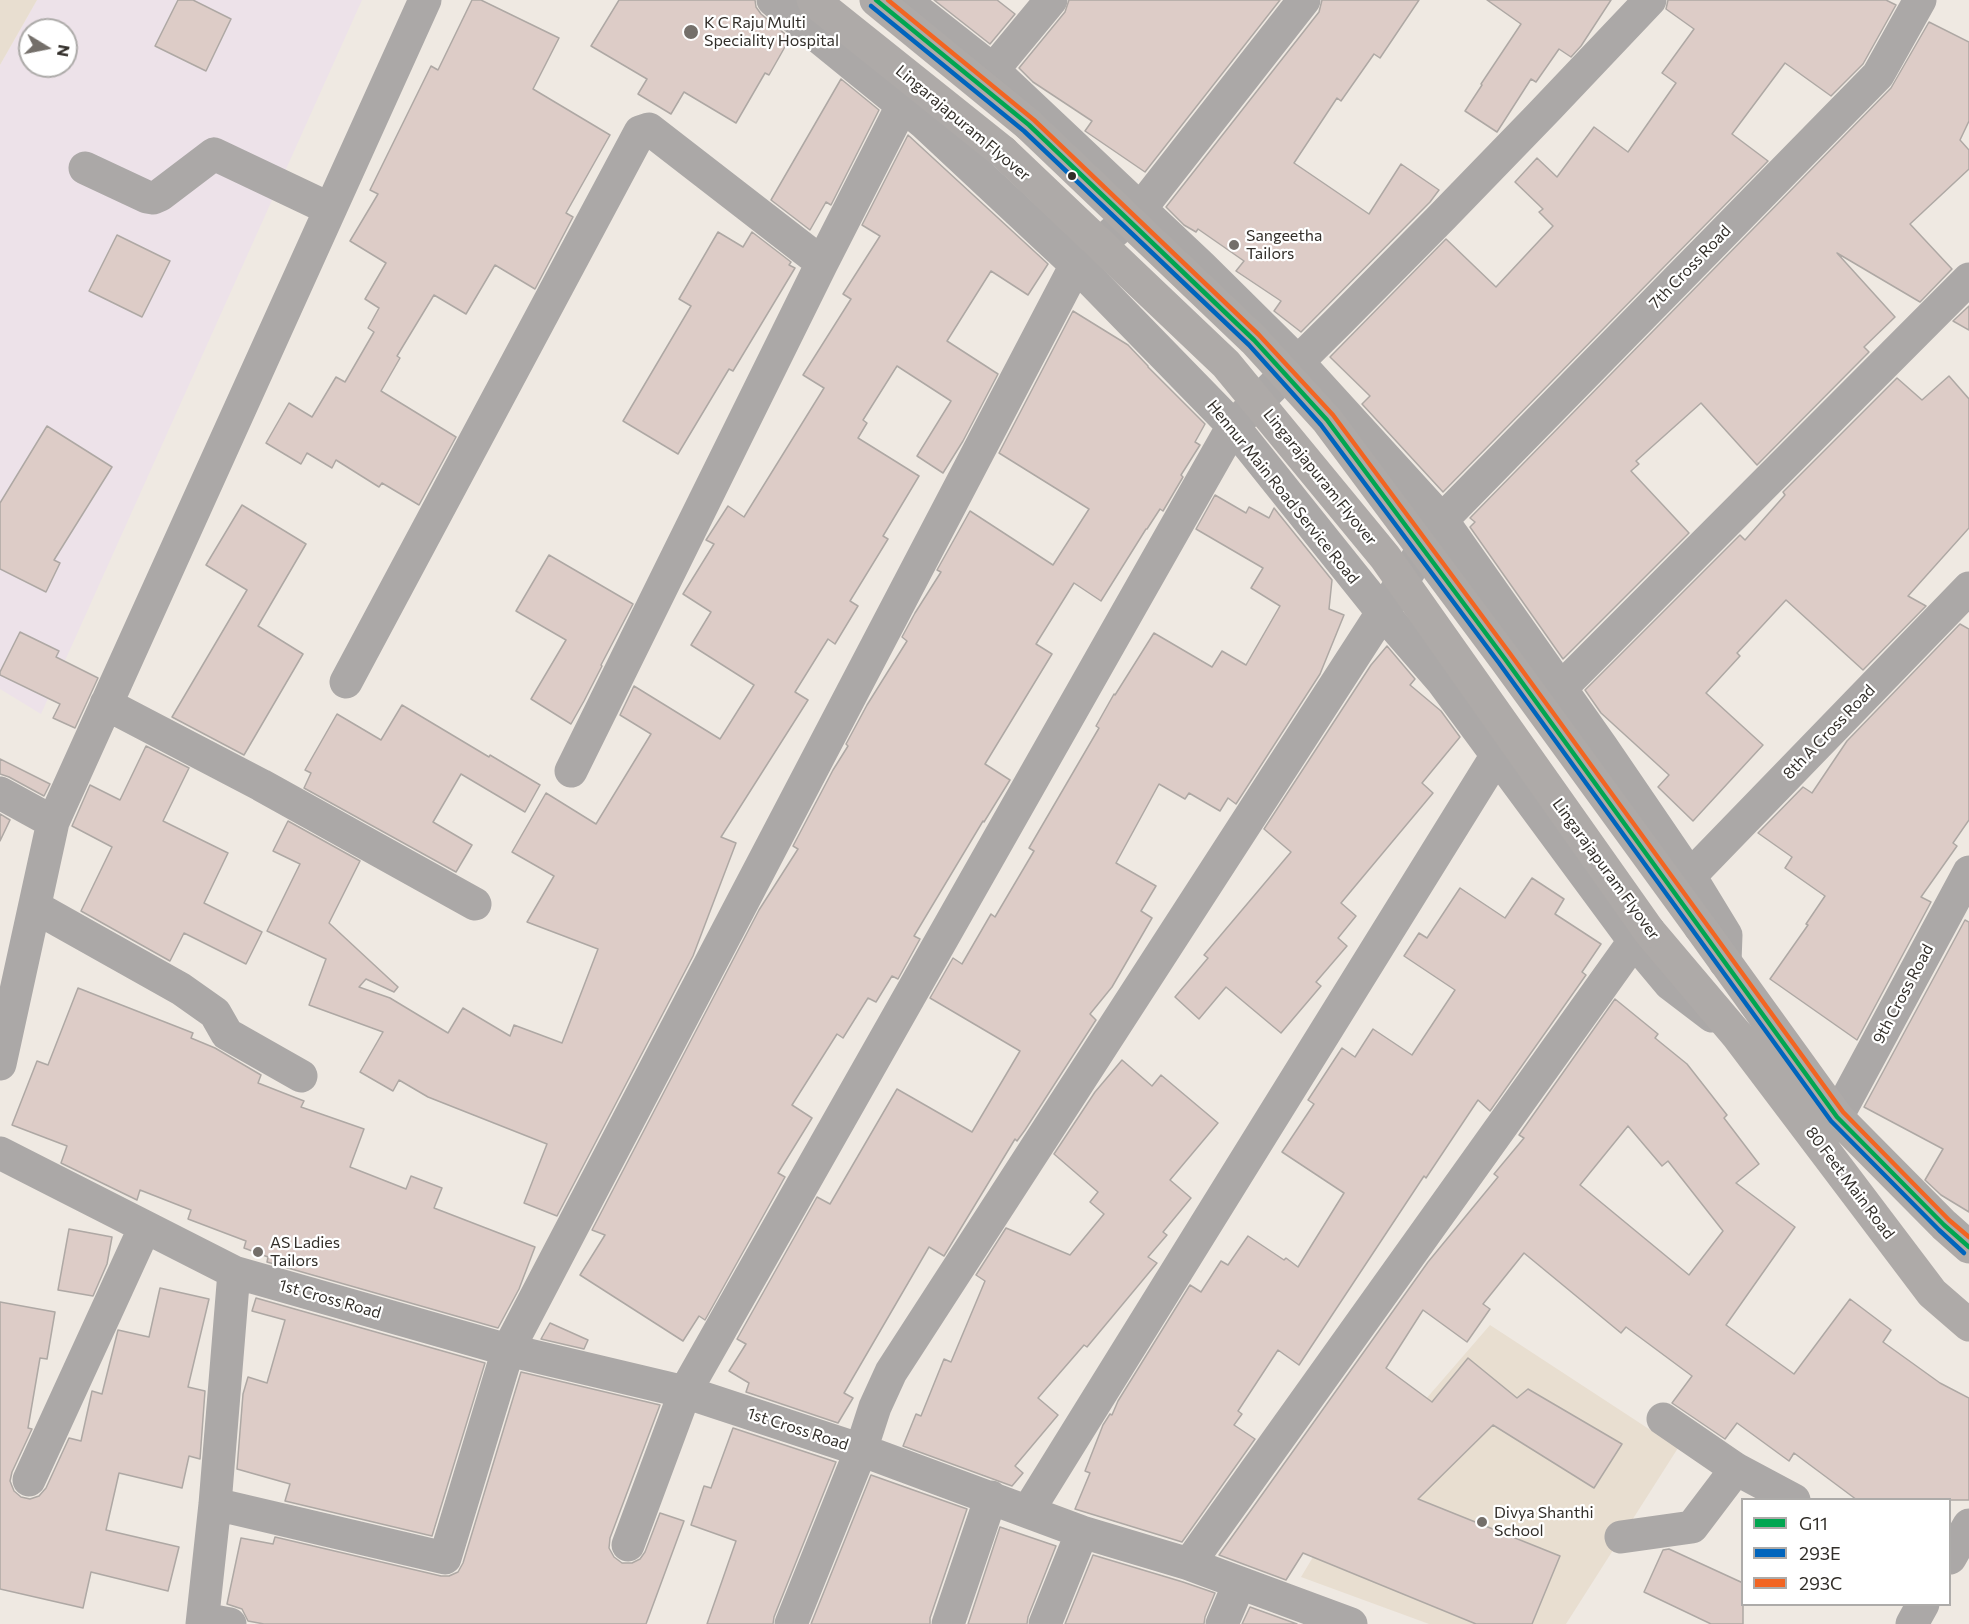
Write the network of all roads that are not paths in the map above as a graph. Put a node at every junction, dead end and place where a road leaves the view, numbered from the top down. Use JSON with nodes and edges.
{"nodes":[{"id":1,"x":425,"y":0,"type":"edge"},
{"id":2,"x":773,"y":0,"type":"edge"},
{"id":3,"x":813,"y":0,"type":"edge"},
{"id":4,"x":876,"y":0,"type":"edge"},
{"id":5,"x":904,"y":0,"type":"edge"},
{"id":6,"x":1051,"y":0,"type":"edge"},
{"id":7,"x":1304,"y":0,"type":"edge"},
{"id":8,"x":1650,"y":0,"type":"edge"},
{"id":9,"x":1920,"y":0,"type":"edge"},
{"id":10,"x":993,"y":70,"type":"junction"},
{"id":11,"x":903,"y":106,"type":"junction"},
{"id":12,"x":85,"y":168,"type":"dead end"},
{"id":13,"x":330,"y":208,"type":"junction"},
{"id":14,"x":1141,"y":208,"type":"junction"},
{"id":15,"x":822,"y":263,"type":"junction"},
{"id":16,"x":1076,"y":266,"type":"junction"},
{"id":17,"x":1969,"y":279,"type":"edge"},
{"id":18,"x":1298,"y":362,"type":"junction"},
{"id":19,"x":1233,"y":426,"type":"junction"},
{"id":20,"x":1442,"y":520,"type":"junction"},
{"id":21,"x":1969,"y":588,"type":"edge"},
{"id":22,"x":1382,"y":612,"type":"junction"},
{"id":23,"x":346,"y":682,"type":"dead end"},
{"id":24,"x":1560,"y":688,"type":"junction"},
{"id":25,"x":106,"y":704,"type":"junction"},
{"id":26,"x":1497,"y":755,"type":"junction"},
{"id":27,"x":571,"y":771,"type":"dead end"},
{"id":28,"x":0,"y":793,"type":"edge"},
{"id":29,"x":53,"y":822,"type":"junction"},
{"id":30,"x":1969,"y":872,"type":"edge"},
{"id":31,"x":1690,"y":876,"type":"junction"},
{"id":32,"x":475,"y":904,"type":"dead end"},
{"id":33,"x":35,"y":907,"type":"junction"},
{"id":34,"x":1642,"y":936,"type":"junction"},
{"id":35,"x":1725,"y":962,"type":"junction"},
{"id":36,"x":7,"y":989,"type":"edge"},
{"id":37,"x":1737,"y":1035,"type":"joint"},
{"id":38,"x":0,"y":1064,"type":"edge"},
{"id":39,"x":301,"y":1076,"type":"dead end"},
{"id":40,"x":1838,"y":1117,"type":"junction"},
{"id":41,"x":0,"y":1153,"type":"edge"},
{"id":42,"x":145,"y":1227,"type":"junction"},
{"id":43,"x":1969,"y":1247,"type":"edge"},
{"id":44,"x":234,"y":1272,"type":"junction"},
{"id":45,"x":1969,"y":1326,"type":"edge"},
{"id":46,"x":508,"y":1350,"type":"junction"},
{"id":47,"x":685,"y":1392,"type":"junction"},
{"id":48,"x":1663,"y":1419,"type":"dead end"},
{"id":49,"x":861,"y":1450,"type":"junction"},
{"id":50,"x":1736,"y":1469,"type":"junction"},
{"id":51,"x":30,"y":1480,"type":"dead end"},
{"id":52,"x":991,"y":1497,"type":"junction"},
{"id":53,"x":1790,"y":1498,"type":"edge"},
{"id":54,"x":215,"y":1504,"type":"junction"},
{"id":55,"x":1028,"y":1511,"type":"junction"},
{"id":56,"x":1969,"y":1525,"type":"edge"},
{"id":57,"x":1082,"y":1532,"type":"junction"},
{"id":58,"x":1621,"y":1537,"type":"dead end"},
{"id":59,"x":628,"y":1545,"type":"dead end"},
{"id":60,"x":1951,"y":1556,"type":"edge"},
{"id":61,"x":1189,"y":1564,"type":"junction"},
{"id":62,"x":1239,"y":1584,"type":"junction"},
{"id":63,"x":1922,"y":1606,"type":"edge"},
{"id":64,"x":212,"y":1622,"type":"edge"},
{"id":65,"x":791,"y":1624,"type":"edge"},
{"id":66,"x":948,"y":1624,"type":"edge"},
{"id":67,"x":1045,"y":1624,"type":"edge"},
{"id":68,"x":1222,"y":1624,"type":"edge"},
{"id":69,"x":1351,"y":1624,"type":"edge"},
{"id":70,"x":1912,"y":1624,"type":"edge"}],
"edges":[{"from":1,"to":13,"type":"street"},
{"from":2,"to":11,"type":"street","name":"Hennur Main Road Service Road"},
{"from":3,"to":34,"type":"main road","name":"Lingarajapuram Flyover","bridge":true},
{"from":4,"to":35,"type":"main road","bridge":true},
{"from":5,"to":10,"type":"street"},
{"from":6,"to":10,"type":"street"},
{"from":7,"to":14,"type":"street"},
{"from":8,"to":18,"type":"street"},
{"from":9,"to":20,"type":"street","name":"7th Cross Road"},
{"from":10,"to":14,"type":"street"},
{"from":11,"to":15,"type":"street"},
{"from":11,"to":16,"type":"street","name":"Hennur Main Road Service Road"},
{"from":12,"to":13,"type":"street"},
{"from":13,"to":25,"type":"street"},
{"from":14,"to":16,"type":"street"},
{"from":14,"to":18,"type":"street"},
{"from":15,"to":23,"type":"street"},
{"from":15,"to":27,"type":"street"},
{"from":16,"to":19,"type":"street","name":"Hennur Main Road Service Road"},
{"from":16,"to":46,"type":"street"},
{"from":17,"to":24,"type":"street"},
{"from":18,"to":19,"type":"street"},
{"from":18,"to":20,"type":"street"},
{"from":19,"to":22,"type":"street","name":"Hennur Main Road Service Road"},
{"from":19,"to":47,"type":"street"},
{"from":20,"to":22,"type":"street","name":"7th Cross Road"},
{"from":20,"to":24,"type":"street"},
{"from":21,"to":31,"type":"street","name":"8th A Cross Road"},
{"from":22,"to":26,"type":"street","name":"Hennur Main Road Service Road"},
{"from":22,"to":49,"type":"street","name":"7th Cross Road"},
{"from":24,"to":31,"type":"street"},
{"from":25,"to":29,"type":"street"},
{"from":25,"to":32,"type":"street"},
{"from":26,"to":34,"type":"street","name":"Hennur Main Road Service Road"},
{"from":26,"to":55,"type":"street"},
{"from":28,"to":29,"type":"street"},
{"from":29,"to":33,"type":"street"},
{"from":30,"to":40,"type":"street","name":"9th Cross Road"},
{"from":31,"to":35,"type":"street"},
{"from":33,"to":36,"type":"street"},
{"from":33,"to":39,"type":"street"},
{"from":34,"to":37,"type":"main road","name":"Lingarajapuram Flyover"},
{"from":34,"to":61,"type":"street"},
{"from":35,"to":40,"type":"main road","name":"80 Feet Main Road"},
{"from":36,"to":38,"type":"street"},
{"from":37,"to":45,"type":"main road","name":"80 Feet Main Road"},
{"from":40,"to":43,"type":"main road","name":"80 Feet Main Road"},
{"from":41,"to":42,"type":"street","name":"1st Cross Road"},
{"from":42,"to":44,"type":"street","name":"1st Cross Road"},
{"from":42,"to":51,"type":"street"},
{"from":44,"to":46,"type":"street","name":"1st Cross Road"},
{"from":44,"to":54,"type":"street"},
{"from":46,"to":47,"type":"street","name":"1st Cross Road"},
{"from":46,"to":54,"type":"street"},
{"from":47,"to":49,"type":"street","name":"1st Cross Road"},
{"from":47,"to":59,"type":"street"},
{"from":48,"to":50,"type":"street"},
{"from":49,"to":52,"type":"street","name":"1st Cross Road"},
{"from":49,"to":65,"type":"street","name":"7th Cross Road"},
{"from":50,"to":53,"type":"street"},
{"from":50,"to":58,"type":"street"},
{"from":52,"to":55,"type":"street","name":"1st Cross Road"},
{"from":52,"to":66,"type":"street"},
{"from":54,"to":64,"type":"street"},
{"from":55,"to":57,"type":"street","name":"1st Cross Road"},
{"from":56,"to":60,"type":"street"},
{"from":57,"to":61,"type":"street","name":"1st Cross Road"},
{"from":57,"to":67,"type":"street"},
{"from":61,"to":62,"type":"street","name":"1st Cross Road"},
{"from":62,"to":68,"type":"street"},
{"from":62,"to":69,"type":"street","name":"1st Cross Road"},
{"from":63,"to":70,"type":"street"}]}
